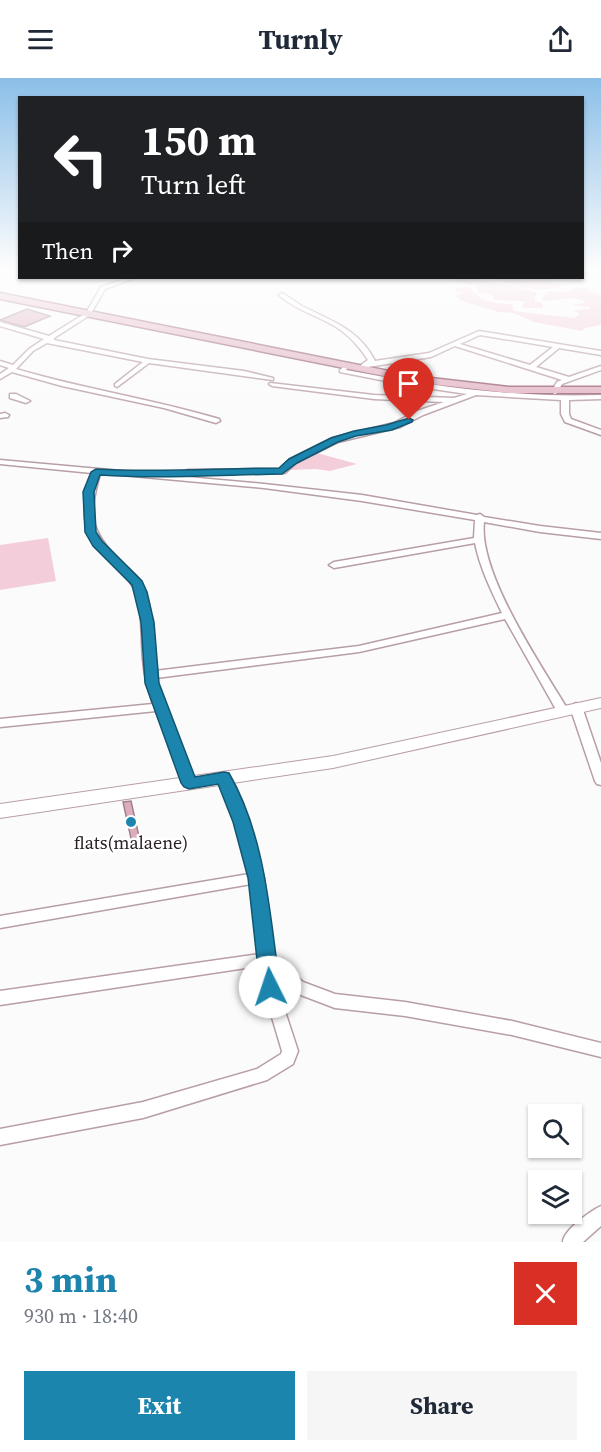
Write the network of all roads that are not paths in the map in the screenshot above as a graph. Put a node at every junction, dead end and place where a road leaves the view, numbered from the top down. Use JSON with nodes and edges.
{"nodes":[{"id":1,"x":77,"y":321,"type":"edge"},
{"id":2,"x":124,"y":321,"type":"edge"},
{"id":3,"x":332,"y":321,"type":"edge"},
{"id":4,"x":0,"y":324,"type":"edge"},
{"id":5,"x":49,"y":340,"type":"junction"},
{"id":6,"x":454,"y":344,"type":"junction"},
{"id":7,"x":558,"y":346,"type":"junction"},
{"id":8,"x":601,"y":353,"type":"edge"},
{"id":9,"x":148,"y":360,"type":"junction"},
{"id":10,"x":0,"y":363,"type":"edge"},
{"id":11,"x":345,"y":366,"type":"junction"},
{"id":12,"x":364,"y":367,"type":"junction"},
{"id":13,"x":532,"y":367,"type":"junction"},
{"id":14,"x":601,"y":368,"type":"edge"},
{"id":15,"x":12,"y":369,"type":"junction"},
{"id":16,"x":0,"y":376,"type":"edge"},
{"id":17,"x":567,"y":379,"type":"junction"},
{"id":18,"x":117,"y":385,"type":"dead end"},
{"id":19,"x":601,"y":390,"type":"edge"},
{"id":20,"x":555,"y":392,"type":"junction"},
{"id":21,"x":473,"y":394,"type":"junction"},
{"id":22,"x":13,"y":396,"type":"dead end"},
{"id":23,"x":601,"y":397,"type":"edge"},
{"id":24,"x":565,"y":399,"type":"junction"},
{"id":25,"x":454,"y":400,"type":"junction"},
{"id":26,"x":26,"y":401,"type":"dead end"},
{"id":27,"x":216,"y":421,"type":"dead end"},
{"id":28,"x":601,"y":433,"type":"edge"},
{"id":29,"x":0,"y":462,"type":"edge"},
{"id":30,"x":96,"y":472,"type":"junction"},
{"id":31,"x":145,"y":475,"type":"junction"},
{"id":32,"x":480,"y":517,"type":"junction"},
{"id":33,"x":601,"y":536,"type":"edge"},
{"id":34,"x":477,"y":540,"type":"junction"},
{"id":35,"x":334,"y":565,"type":"dead end"},
{"id":36,"x":507,"y":615,"type":"junction"},
{"id":37,"x":150,"y":675,"type":"junction"},
{"id":38,"x":601,"y":703,"type":"edge"},
{"id":39,"x":161,"y":707,"type":"junction"},
{"id":40,"x":569,"y":709,"type":"junction"},
{"id":41,"x":0,"y":723,"type":"edge"},
{"id":42,"x":224,"y":777,"type":"junction"},
{"id":43,"x":601,"y":781,"type":"edge"},
{"id":44,"x":189,"y":783,"type":"junction"},
{"id":45,"x":0,"y":811,"type":"edge"},
{"id":46,"x":257,"y":878,"type":"junction"},
{"id":47,"x":0,"y":922,"type":"edge"},
{"id":48,"x":268,"y":959,"type":"junction"},
{"id":49,"x":0,"y":998,"type":"edge"},
{"id":50,"x":601,"y":1050,"type":"edge"},
{"id":51,"x":0,"y":1137,"type":"edge"},
{"id":52,"x":601,"y":1215,"type":"edge"},
{"id":53,"x":571,"y":1240,"type":"dead end"}],
"edges":[{"from":1,"to":5,"type":"street"},
{"from":2,"to":11,"type":"main road"},
{"from":3,"to":12,"type":"street"},
{"from":4,"to":5,"type":"street"},
{"from":5,"to":9,"type":"street"},
{"from":5,"to":15,"type":"street"},
{"from":6,"to":7,"type":"street"},
{"from":6,"to":12,"type":"street"},
{"from":6,"to":13,"type":"street"},
{"from":7,"to":8,"type":"street"},
{"from":7,"to":13,"type":"street"},
{"from":9,"to":18,"type":"street"},
{"from":9,"to":25,"type":"street"},
{"from":10,"to":15,"type":"street"},
{"from":11,"to":12,"type":"main road"},
{"from":11,"to":21,"type":"street"},
{"from":12,"to":20,"type":"main road"},
{"from":13,"to":17,"type":"street"},
{"from":14,"to":17,"type":"street"},
{"from":15,"to":16,"type":"street"},
{"from":15,"to":27,"type":"street"},
{"from":17,"to":20,"type":"street"},
{"from":19,"to":20,"type":"main road"},
{"from":21,"to":24,"type":"street"},
{"from":21,"to":25,"type":"street"},
{"from":22,"to":26,"type":"street"},
{"from":23,"to":24,"type":"street"},
{"from":24,"to":28,"type":"street"},
{"from":25,"to":31,"type":"street"},
{"from":29,"to":30,"type":"street"},
{"from":30,"to":31,"type":"street"},
{"from":30,"to":37,"type":"street"},
{"from":31,"to":32,"type":"street"},
{"from":32,"to":33,"type":"street"},
{"from":32,"to":34,"type":"street"},
{"from":34,"to":35,"type":"street"},
{"from":34,"to":36,"type":"street"},
{"from":36,"to":37,"type":"street"},
{"from":36,"to":40,"type":"street"},
{"from":37,"to":39,"type":"street"},
{"from":38,"to":40,"type":"main road"},
{"from":39,"to":41,"type":"street"},
{"from":39,"to":44,"type":"street"},
{"from":40,"to":42,"type":"main road"},
{"from":40,"to":43,"type":"street"},
{"from":42,"to":44,"type":"main road"},
{"from":42,"to":46,"type":"street"},
{"from":44,"to":45,"type":"main road"},
{"from":46,"to":47,"type":"street"},
{"from":46,"to":48,"type":"street"},
{"from":48,"to":49,"type":"street"},
{"from":48,"to":50,"type":"street"},
{"from":48,"to":51,"type":"street"},
{"from":52,"to":53,"type":"street"}]}
